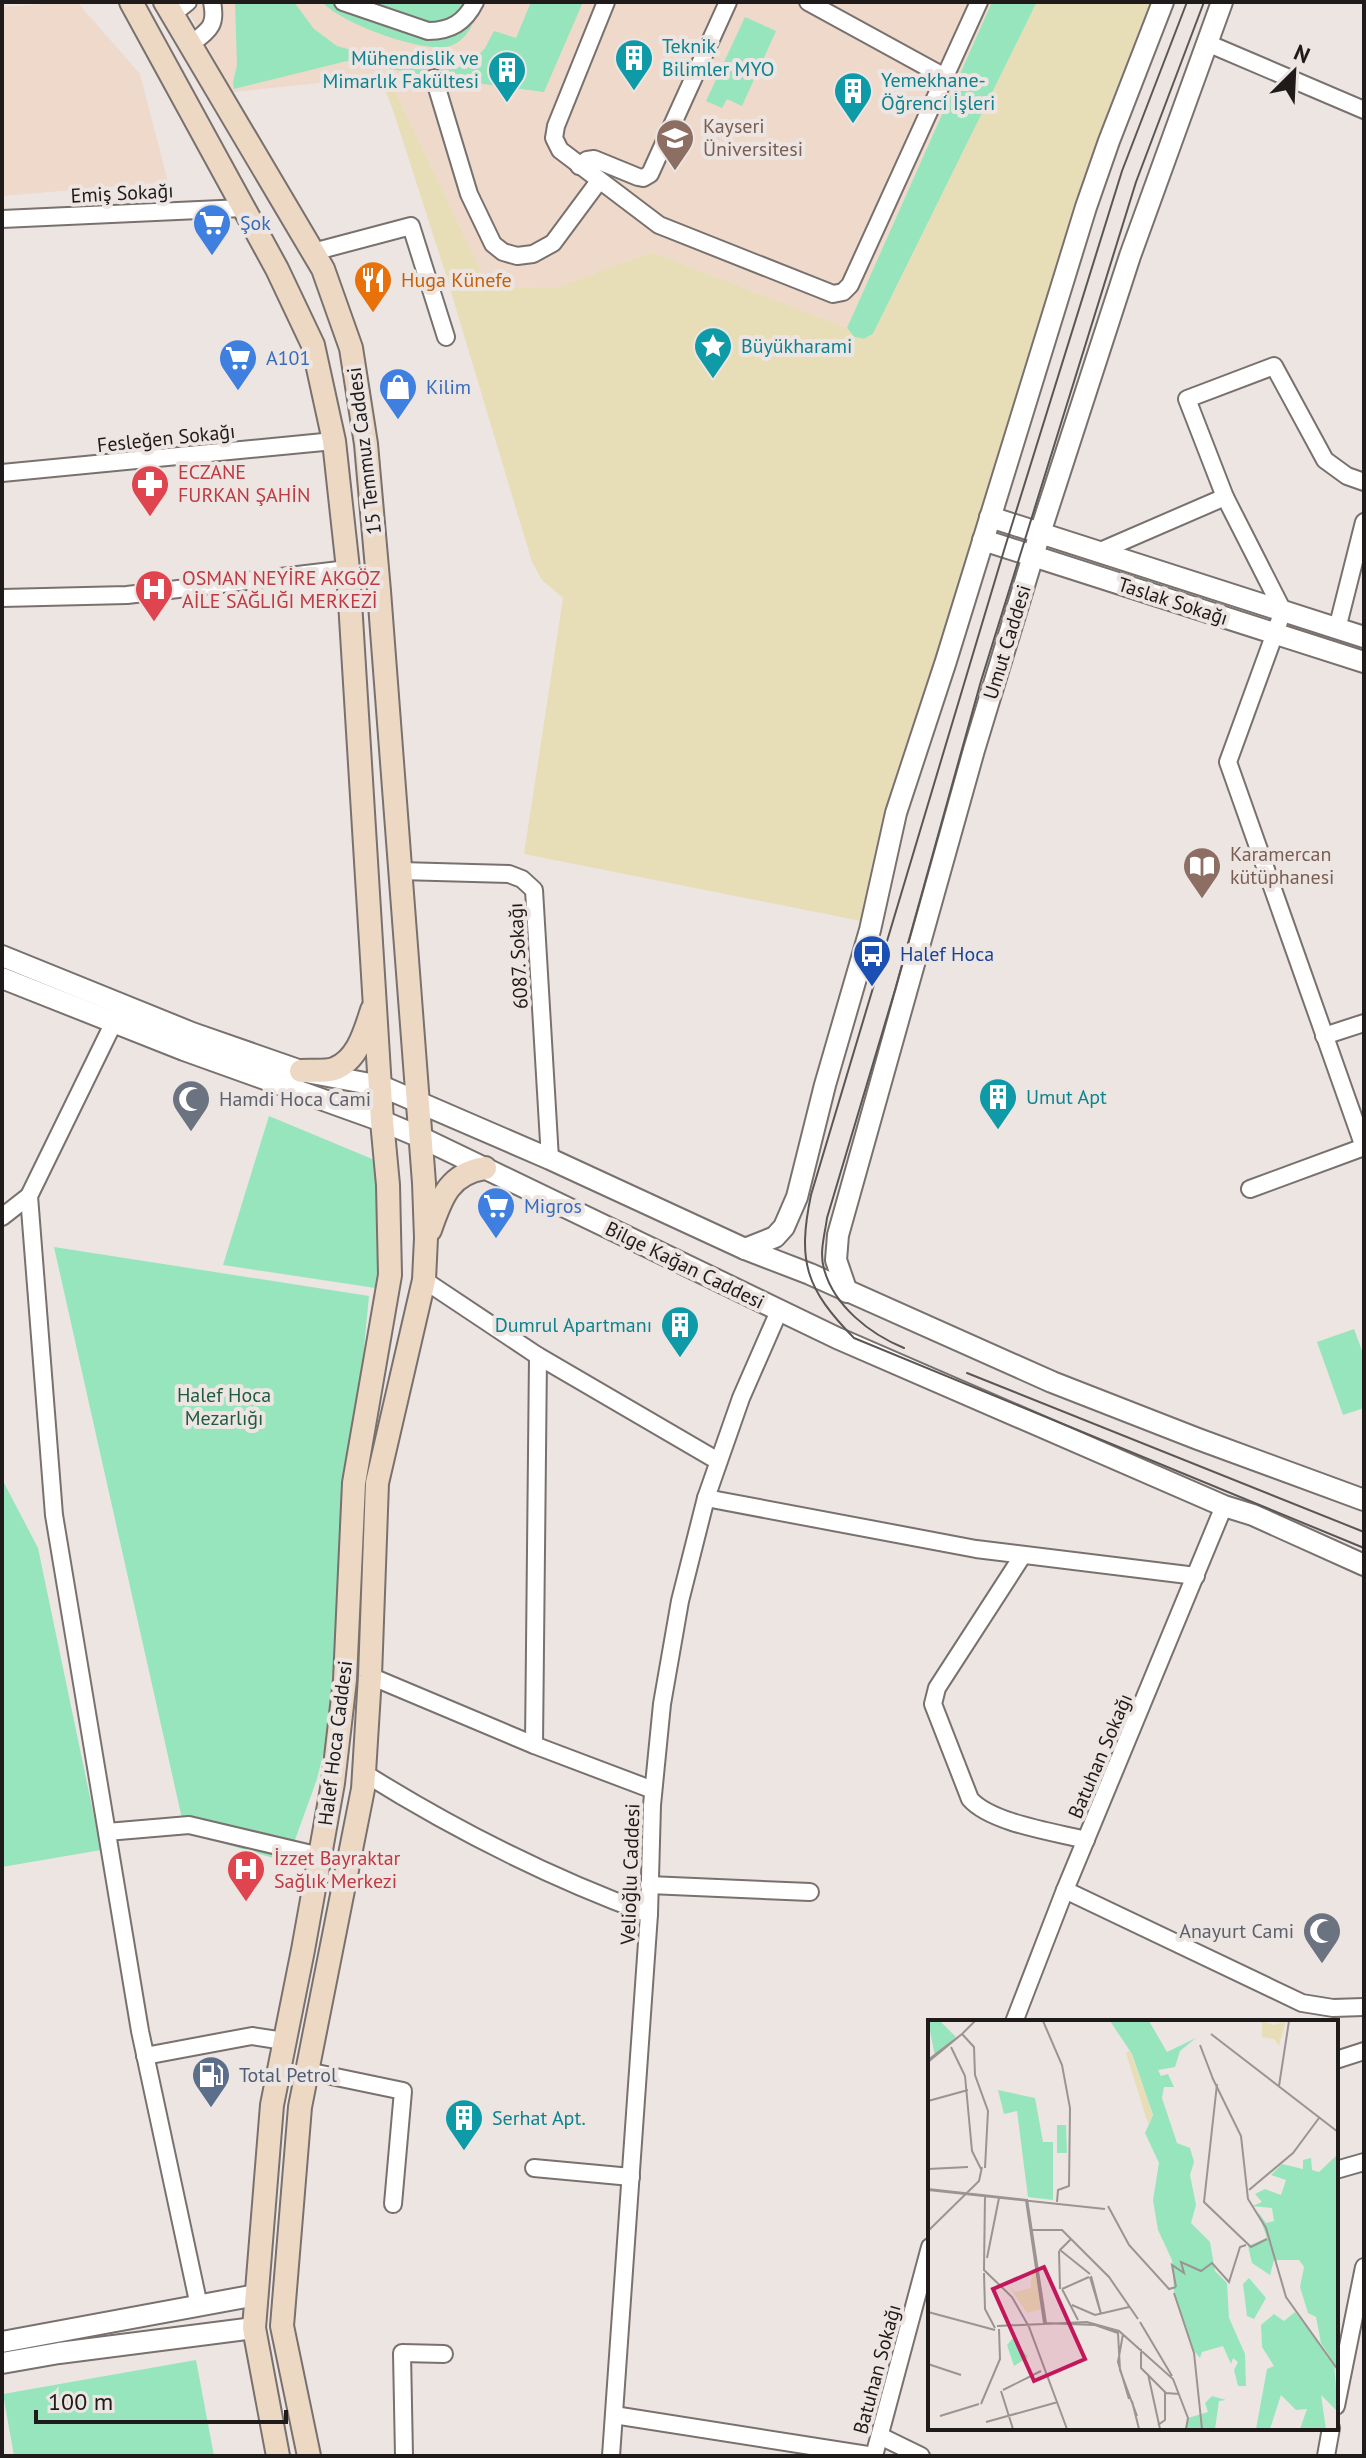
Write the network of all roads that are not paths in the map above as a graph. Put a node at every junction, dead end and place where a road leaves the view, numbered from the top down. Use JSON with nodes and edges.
{"nodes":[{"id":1,"x":131,"y":2,"type":"edge"},
{"id":2,"x":212,"y":2,"type":"edge"},
{"id":3,"x":343,"y":2,"type":"edge"},
{"id":4,"x":475,"y":2,"type":"edge"},
{"id":5,"x":606,"y":2,"type":"edge"},
{"id":6,"x":728,"y":2,"type":"edge"},
{"id":7,"x":808,"y":2,"type":"edge"},
{"id":8,"x":979,"y":2,"type":"edge"},
{"id":9,"x":1163,"y":2,"type":"edge"},
{"id":10,"x":1222,"y":2,"type":"edge"},
{"id":11,"x":175,"y":6,"type":"edge"},
{"id":12,"x":829,"y":7,"type":"edge"},
{"id":13,"x":146,"y":29,"type":"junction"},
{"id":14,"x":1207,"y":43,"type":"junction"},
{"id":15,"x":191,"y":44,"type":"junction"},
{"id":16,"x":164,"y":60,"type":"junction"},
{"id":17,"x":945,"y":77,"type":"junction"},
{"id":18,"x":434,"y":78,"type":"dead end"},
{"id":19,"x":1364,"y":110,"type":"edge"},
{"id":20,"x":579,"y":166,"type":"junction"},
{"id":21,"x":599,"y":181,"type":"junction"},
{"id":22,"x":243,"y":208,"type":"junction"},
{"id":23,"x":2,"y":219,"type":"edge"},
{"id":24,"x":313,"y":252,"type":"junction"},
{"id":25,"x":446,"y":337,"type":"dead end"},
{"id":26,"x":334,"y":441,"type":"junction"},
{"id":27,"x":2,"y":473,"type":"edge"},
{"id":28,"x":1364,"y":482,"type":"edge"},
{"id":29,"x":1225,"y":497,"type":"junction"},
{"id":30,"x":990,"y":517,"type":"junction"},
{"id":31,"x":1364,"y":522,"type":"edge"},
{"id":32,"x":1040,"y":533,"type":"junction"},
{"id":33,"x":983,"y":540,"type":"junction"},
{"id":34,"x":1098,"y":552,"type":"junction"},
{"id":35,"x":1033,"y":556,"type":"junction"},
{"id":36,"x":348,"y":569,"type":"junction"},
{"id":37,"x":2,"y":598,"type":"edge"},
{"id":38,"x":1283,"y":611,"type":"junction"},
{"id":39,"x":1337,"y":629,"type":"junction"},
{"id":40,"x":1275,"y":634,"type":"junction"},
{"id":41,"x":1364,"y":637,"type":"edge"},
{"id":42,"x":1364,"y":662,"type":"edge"},
{"id":43,"x":400,"y":871,"type":"junction"},
{"id":44,"x":2,"y":956,"type":"edge"},
{"id":45,"x":2,"y":978,"type":"edge"},
{"id":46,"x":375,"y":1001,"type":"junction"},
{"id":47,"x":114,"y":1022,"type":"junction"},
{"id":48,"x":1364,"y":1023,"type":"edge"},
{"id":49,"x":1324,"y":1036,"type":"junction"},
{"id":50,"x":301,"y":1071,"type":"junction"},
{"id":51,"x":381,"y":1086,"type":"junction"},
{"id":52,"x":418,"y":1101,"type":"junction"},
{"id":53,"x":382,"y":1121,"type":"junction"},
{"id":54,"x":420,"y":1137,"type":"junction"},
{"id":55,"x":550,"y":1159,"type":"junction"},
{"id":56,"x":485,"y":1168,"type":"junction"},
{"id":57,"x":1250,"y":1189,"type":"dead end"},
{"id":58,"x":29,"y":1196,"type":"junction"},
{"id":59,"x":2,"y":1217,"type":"edge"},
{"id":60,"x":426,"y":1238,"type":"junction"},
{"id":61,"x":745,"y":1249,"type":"junction"},
{"id":62,"x":424,"y":1280,"type":"junction"},
{"id":63,"x":847,"y":1292,"type":"junction"},
{"id":64,"x":779,"y":1311,"type":"junction"},
{"id":65,"x":538,"y":1356,"type":"junction"},
{"id":66,"x":718,"y":1461,"type":"junction"},
{"id":67,"x":706,"y":1498,"type":"junction"},
{"id":68,"x":1364,"y":1500,"type":"edge"},
{"id":69,"x":1224,"y":1506,"type":"junction"},
{"id":70,"x":1023,"y":1555,"type":"junction"},
{"id":71,"x":1364,"y":1565,"type":"edge"},
{"id":72,"x":1196,"y":1576,"type":"junction"},
{"id":73,"x":370,"y":1676,"type":"junction"},
{"id":74,"x":534,"y":1745,"type":"junction"},
{"id":75,"x":364,"y":1773,"type":"junction"},
{"id":76,"x":653,"y":1790,"type":"junction"},
{"id":77,"x":107,"y":1832,"type":"junction"},
{"id":78,"x":1086,"y":1840,"type":"junction"},
{"id":79,"x":320,"y":1856,"type":"junction"},
{"id":80,"x":649,"y":1885,"type":"junction"},
{"id":81,"x":1065,"y":1890,"type":"junction"},
{"id":82,"x":810,"y":1892,"type":"dead end"},
{"id":83,"x":649,"y":1914,"type":"junction"},
{"id":84,"x":1364,"y":2007,"type":"edge"},
{"id":85,"x":1015,"y":2020,"type":"edge"},
{"id":86,"x":284,"y":2041,"type":"junction"},
{"id":87,"x":1364,"y":2051,"type":"edge"},
{"id":88,"x":145,"y":2056,"type":"junction"},
{"id":89,"x":1338,"y":2059,"type":"edge"},
{"id":90,"x":307,"y":2071,"type":"junction"},
{"id":91,"x":1364,"y":2162,"type":"edge"},
{"id":92,"x":534,"y":2168,"type":"dead end"},
{"id":93,"x":1338,"y":2169,"type":"edge"},
{"id":94,"x":631,"y":2177,"type":"junction"},
{"id":95,"x":393,"y":2204,"type":"dead end"},
{"id":96,"x":928,"y":2255,"type":"edge"},
{"id":97,"x":1364,"y":2267,"type":"edge"},
{"id":98,"x":256,"y":2295,"type":"junction"},
{"id":99,"x":199,"y":2306,"type":"junction"},
{"id":100,"x":254,"y":2328,"type":"junction"},
{"id":101,"x":2,"y":2342,"type":"edge"},
{"id":102,"x":444,"y":2354,"type":"dead end"},
{"id":103,"x":2,"y":2363,"type":"edge"},
{"id":104,"x":1338,"y":2396,"type":"edge"},
{"id":105,"x":614,"y":2415,"type":"junction"},
{"id":106,"x":1331,"y":2430,"type":"edge"},
{"id":107,"x":880,"y":2436,"type":"junction"},
{"id":108,"x":278,"y":2456,"type":"edge"},
{"id":109,"x":309,"y":2456,"type":"edge"},
{"id":110,"x":404,"y":2456,"type":"edge"},
{"id":111,"x":611,"y":2456,"type":"edge"},
{"id":112,"x":874,"y":2456,"type":"edge"},
{"id":113,"x":921,"y":2456,"type":"edge"},
{"id":114,"x":1326,"y":2456,"type":"edge"}],
"edges":[{"from":1,"to":13,"type":"main road","name":"15 Temmuz Caddesi"},
{"from":2,"to":15,"type":"street"},
{"from":3,"to":4,"type":"street"},
{"from":5,"to":20,"type":"street"},
{"from":6,"to":20,"type":"street"},
{"from":7,"to":12,"type":"street"},
{"from":8,"to":17,"type":"street"},
{"from":9,"to":30,"type":"street"},
{"from":10,"to":14,"type":"street","name":"Umut Caddesi"},
{"from":11,"to":13,"type":"main road"},
{"from":11,"to":15,"type":"main road","name":"15 Temmuz Caddesi"},
{"from":12,"to":17,"type":"street"},
{"from":13,"to":16,"type":"main road","name":"15 Temmuz Caddesi"},
{"from":14,"to":19,"type":"street"},
{"from":14,"to":32,"type":"street","name":"Umut Caddesi"},
{"from":15,"to":16,"type":"main road"},
{"from":15,"to":24,"type":"main road","name":"15 Temmuz Caddesi"},
{"from":16,"to":22,"type":"main road","name":"15 Temmuz Caddesi"},
{"from":17,"to":21,"type":"street"},
{"from":18,"to":21,"type":"street"},
{"from":20,"to":21,"type":"street"},
{"from":22,"to":23,"type":"street","name":"Emiş Sokağı"},
{"from":22,"to":26,"type":"main road","name":"15 Temmuz Caddesi"},
{"from":24,"to":25,"type":"street"},
{"from":24,"to":43,"type":"main road","name":"15 Temmuz Caddesi"},
{"from":26,"to":27,"type":"street","name":"Fesleğen Sokağı"},
{"from":26,"to":36,"type":"main road","name":"15 Temmuz Caddesi"},
{"from":28,"to":29,"type":"street"},
{"from":29,"to":34,"type":"street"},
{"from":29,"to":38,"type":"street"},
{"from":30,"to":32,"type":"street","name":"Taslak Sokağı"},
{"from":30,"to":33,"type":"street"},
{"from":31,"to":39,"type":"street"},
{"from":32,"to":34,"type":"street","name":"Taslak Sokağı"},
{"from":32,"to":35,"type":"street","name":"Umut Caddesi"},
{"from":33,"to":35,"type":"street","name":"Taslak Sokağı"},
{"from":33,"to":61,"type":"street"},
{"from":34,"to":38,"type":"street","name":"Taslak Sokağı"},
{"from":35,"to":40,"type":"street","name":"Taslak Sokağı"},
{"from":35,"to":63,"type":"street","name":"Umut Caddesi"},
{"from":36,"to":37,"type":"street"},
{"from":36,"to":46,"type":"main road","name":"15 Temmuz Caddesi"},
{"from":38,"to":39,"type":"street","name":"Taslak Sokağı"},
{"from":38,"to":40,"type":"street"},
{"from":39,"to":41,"type":"street","name":"Taslak Sokağı"},
{"from":40,"to":42,"type":"street","name":"Taslak Sokağı"},
{"from":40,"to":49,"type":"street"},
{"from":43,"to":52,"type":"main road","name":"15 Temmuz Caddesi"},
{"from":43,"to":55,"type":"street","name":"6087. Sokağı"},
{"from":44,"to":50,"type":"street","name":"Bilge Kağan Caddesi"},
{"from":45,"to":47,"type":"street","name":"Bilge Kağan Caddesi"},
{"from":46,"to":50,"type":"main road"},
{"from":46,"to":51,"type":"main road","name":"15 Temmuz Caddesi"},
{"from":47,"to":53,"type":"street","name":"Bilge Kağan Caddesi"},
{"from":47,"to":58,"type":"street"},
{"from":48,"to":49,"type":"street"},
{"from":49,"to":57,"type":"street"},
{"from":50,"to":51,"type":"street","name":"Bilge Kağan Caddesi"},
{"from":51,"to":52,"type":"street","name":"Bilge Kağan Caddesi"},
{"from":51,"to":53,"type":"main road","name":"15 Temmuz Caddesi"},
{"from":52,"to":54,"type":"main road","name":"15 Temmuz Caddesi"},
{"from":52,"to":55,"type":"street","name":"Bilge Kağan Caddesi"},
{"from":53,"to":54,"type":"street","name":"Bilge Kağan Caddesi"},
{"from":53,"to":79,"type":"main road","name":"Halef Hoca Caddesi"},
{"from":54,"to":56,"type":"street","name":"Bilge Kağan Caddesi"},
{"from":54,"to":60,"type":"main road","name":"Halef Hoca Caddesi"},
{"from":55,"to":61,"type":"street","name":"Bilge Kağan Caddesi"},
{"from":56,"to":60,"type":"main road"},
{"from":56,"to":64,"type":"street","name":"Bilge Kağan Caddesi"},
{"from":58,"to":59,"type":"street"},
{"from":58,"to":77,"type":"street"},
{"from":60,"to":62,"type":"main road","name":"Halef Hoca Caddesi"},
{"from":61,"to":63,"type":"street","name":"Bilge Kağan Caddesi"},
{"from":62,"to":65,"type":"street"},
{"from":62,"to":73,"type":"main road","name":"Halef Hoca Caddesi"},
{"from":63,"to":68,"type":"street","name":"Bilge Kağan Caddesi"},
{"from":64,"to":66,"type":"street","name":"Velioğlu Caddesi"},
{"from":64,"to":69,"type":"street","name":"Bilge Kağan Caddesi"},
{"from":65,"to":66,"type":"street"},
{"from":65,"to":74,"type":"street"},
{"from":66,"to":67,"type":"street","name":"Velioğlu Caddesi"},
{"from":67,"to":70,"type":"street"},
{"from":67,"to":76,"type":"street","name":"Velioğlu Caddesi"},
{"from":69,"to":71,"type":"street","name":"Bilge Kağan Caddesi"},
{"from":69,"to":72,"type":"street","name":"Batuhan Sokağı"},
{"from":70,"to":72,"type":"street"},
{"from":70,"to":78,"type":"street"},
{"from":72,"to":78,"type":"street","name":"Batuhan Sokağı"},
{"from":73,"to":74,"type":"street"},
{"from":73,"to":75,"type":"main road","name":"Halef Hoca Caddesi"},
{"from":74,"to":76,"type":"street"},
{"from":75,"to":83,"type":"street"},
{"from":75,"to":90,"type":"main road","name":"Halef Hoca Caddesi"},
{"from":76,"to":80,"type":"street","name":"Velioğlu Caddesi"},
{"from":77,"to":79,"type":"street"},
{"from":77,"to":88,"type":"street"},
{"from":78,"to":81,"type":"street","name":"Batuhan Sokağı"},
{"from":79,"to":86,"type":"main road","name":"Halef Hoca Caddesi"},
{"from":80,"to":82,"type":"street"},
{"from":80,"to":83,"type":"street","name":"Velioğlu Caddesi"},
{"from":81,"to":84,"type":"street"},
{"from":81,"to":85,"type":"street","name":"Batuhan Sokağı"},
{"from":83,"to":94,"type":"street","name":"Velioğlu Caddesi"},
{"from":86,"to":88,"type":"street"},
{"from":86,"to":98,"type":"main road","name":"Halef Hoca Caddesi"},
{"from":87,"to":89,"type":"street"},
{"from":88,"to":99,"type":"street"},
{"from":90,"to":95,"type":"street"},
{"from":90,"to":109,"type":"main road","name":"Halef Hoca Caddesi"},
{"from":91,"to":93,"type":"street"},
{"from":92,"to":94,"type":"street"},
{"from":94,"to":105,"type":"street","name":"Velioğlu Caddesi"},
{"from":96,"to":107,"type":"street","name":"Batuhan Sokağı"},
{"from":97,"to":104,"type":"street"},
{"from":98,"to":99,"type":"street"},
{"from":98,"to":100,"type":"main road","name":"Halef Hoca Caddesi"},
{"from":99,"to":101,"type":"street"},
{"from":100,"to":103,"type":"street"},
{"from":100,"to":108,"type":"main road","name":"Halef Hoca Caddesi"},
{"from":102,"to":110,"type":"street"},
{"from":105,"to":111,"type":"street","name":"Velioğlu Caddesi"},
{"from":105,"to":112,"type":"street"},
{"from":106,"to":114,"type":"street"},
{"from":107,"to":112,"type":"street","name":"Batuhan Sokağı"},
{"from":107,"to":113,"type":"street"}]}
